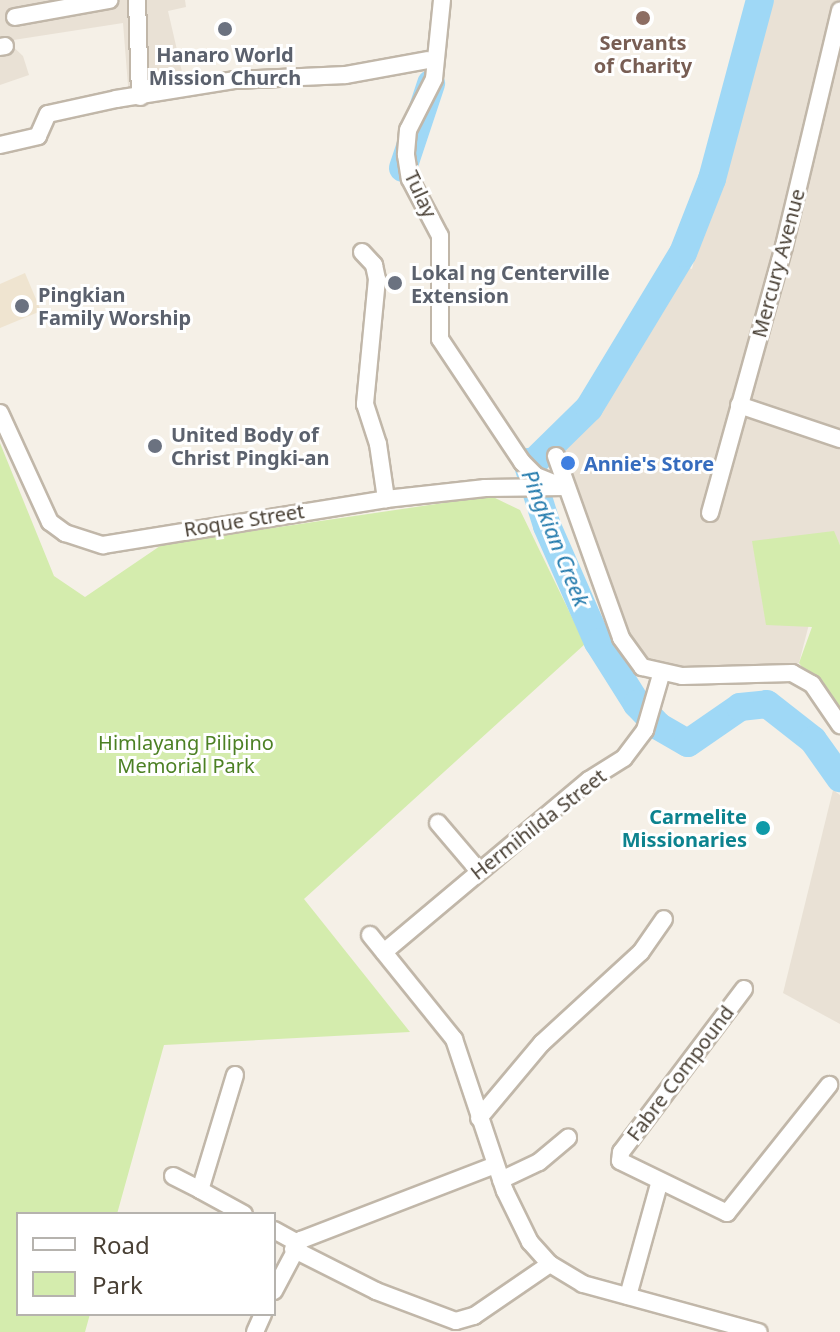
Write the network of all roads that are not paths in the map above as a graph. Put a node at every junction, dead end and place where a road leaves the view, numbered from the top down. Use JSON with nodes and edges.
{"nodes":[{"id":1,"x":109,"y":0,"type":"edge"},
{"id":2,"x":137,"y":0,"type":"edge"},
{"id":3,"x":442,"y":0,"type":"edge"},
{"id":4,"x":840,"y":11,"type":"edge"},
{"id":5,"x":15,"y":17,"type":"dead end"},
{"id":6,"x":428,"y":60,"type":"dead end"},
{"id":7,"x":140,"y":97,"type":"junction"},
{"id":8,"x":0,"y":145,"type":"edge"},
{"id":9,"x":362,"y":252,"type":"dead end"},
{"id":10,"x":739,"y":405,"type":"junction"},
{"id":11,"x":0,"y":413,"type":"edge"},
{"id":12,"x":840,"y":439,"type":"edge"},
{"id":13,"x":556,"y":456,"type":"dead end"},
{"id":14,"x":550,"y":488,"type":"junction"},
{"id":15,"x":386,"y":499,"type":"junction"},
{"id":16,"x":710,"y":513,"type":"dead end"},
{"id":17,"x":661,"y":675,"type":"junction"},
{"id":18,"x":840,"y":725,"type":"edge"},
{"id":19,"x":438,"y":823,"type":"dead end"},
{"id":20,"x":478,"y":870,"type":"junction"},
{"id":21,"x":664,"y":919,"type":"dead end"},
{"id":22,"x":370,"y":935,"type":"dead end"},
{"id":23,"x":384,"y":952,"type":"junction"},
{"id":24,"x":744,"y":989,"type":"dead end"},
{"id":25,"x":235,"y":1075,"type":"dead end"},
{"id":26,"x":829,"y":1085,"type":"dead end"},
{"id":27,"x":479,"y":1118,"type":"junction"},
{"id":28,"x":568,"y":1138,"type":"dead end"},
{"id":29,"x":498,"y":1172,"type":"junction"},
{"id":30,"x":173,"y":1176,"type":"dead end"},
{"id":31,"x":660,"y":1181,"type":"junction"},
{"id":32,"x":200,"y":1190,"type":"junction"},
{"id":33,"x":240,"y":1212,"type":"edge"},
{"id":34,"x":276,"y":1232,"type":"edge"},
{"id":35,"x":295,"y":1246,"type":"junction"},
{"id":36,"x":550,"y":1264,"type":"junction"},
{"id":37,"x":276,"y":1287,"type":"edge"},
{"id":38,"x":628,"y":1296,"type":"junction"},
{"id":39,"x":759,"y":1332,"type":"edge"}],
"edges":[{"from":1,"to":5,"type":"street"},
{"from":2,"to":7,"type":"street"},
{"from":3,"to":14,"type":"street","name":"Tulay"},
{"from":4,"to":10,"type":"street","name":"Mercury Avenue"},
{"from":6,"to":7,"type":"street"},
{"from":7,"to":8,"type":"street"},
{"from":9,"to":15,"type":"street"},
{"from":10,"to":12,"type":"street"},
{"from":10,"to":16,"type":"street","name":"Mercury Avenue"},
{"from":11,"to":15,"type":"street","name":"Roque Street"},
{"from":13,"to":14,"type":"street"},
{"from":14,"to":15,"type":"street","name":"Roque Street"},
{"from":14,"to":17,"type":"street"},
{"from":17,"to":18,"type":"street"},
{"from":17,"to":20,"type":"street","name":"Hermihilda Street"},
{"from":19,"to":20,"type":"street"},
{"from":20,"to":23,"type":"street","name":"Hermihilda Street"},
{"from":21,"to":27,"type":"street"},
{"from":22,"to":23,"type":"street"},
{"from":23,"to":27,"type":"street"},
{"from":24,"to":31,"type":"street","name":"Fabre Compound"},
{"from":25,"to":32,"type":"street"},
{"from":26,"to":31,"type":"street","name":"Fabre Compound"},
{"from":27,"to":29,"type":"street"},
{"from":28,"to":29,"type":"street"},
{"from":29,"to":35,"type":"street"},
{"from":29,"to":36,"type":"street"},
{"from":30,"to":32,"type":"street"},
{"from":31,"to":38,"type":"street"},
{"from":32,"to":33,"type":"street"},
{"from":34,"to":35,"type":"street"},
{"from":35,"to":36,"type":"street"},
{"from":35,"to":37,"type":"street"},
{"from":36,"to":38,"type":"street"},
{"from":38,"to":39,"type":"street"}]}
